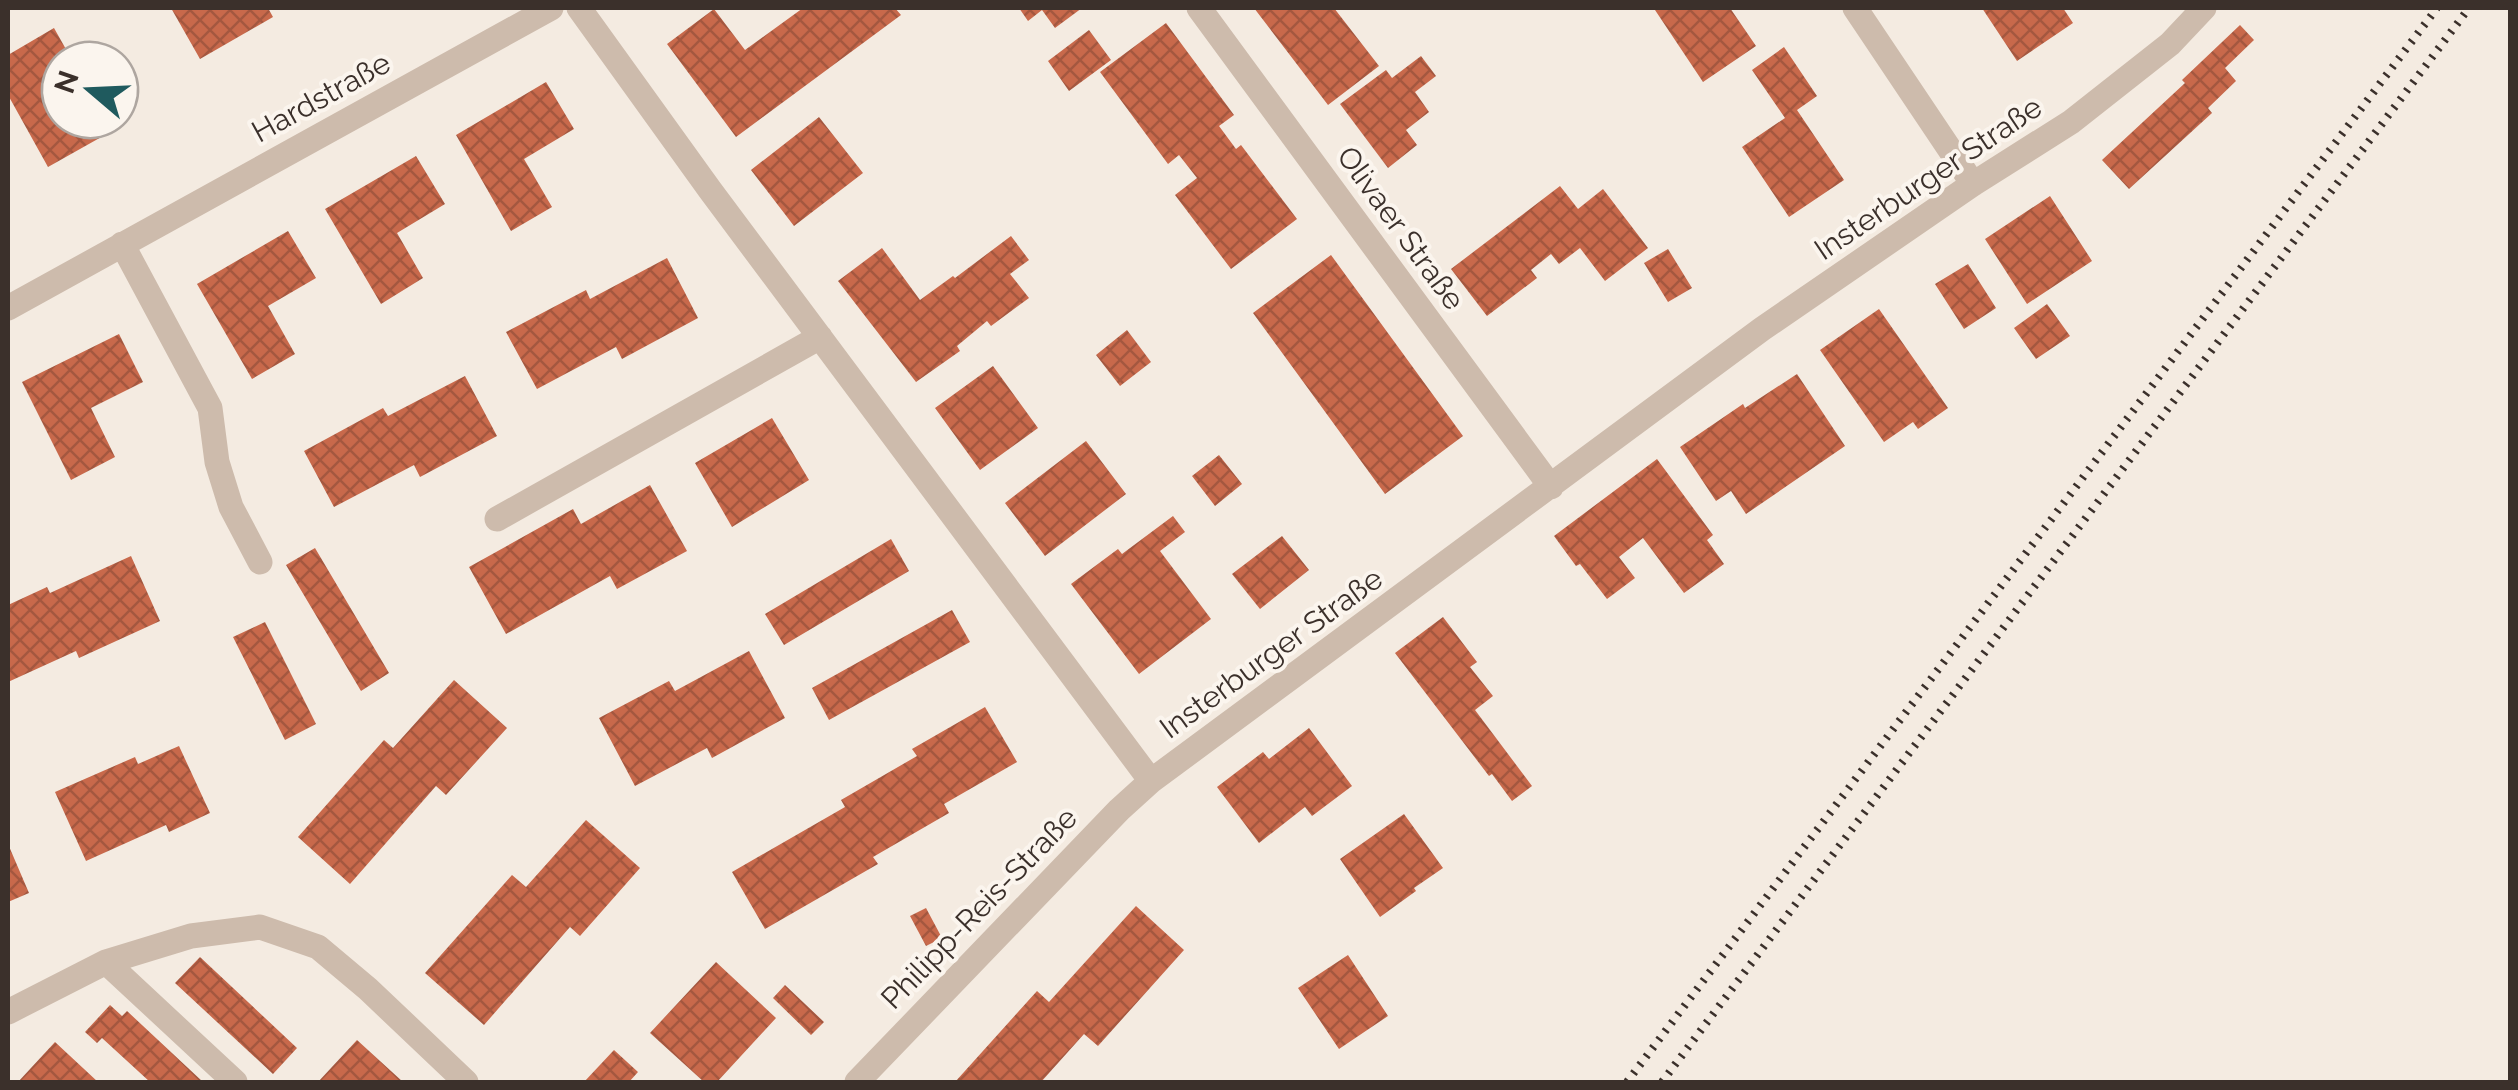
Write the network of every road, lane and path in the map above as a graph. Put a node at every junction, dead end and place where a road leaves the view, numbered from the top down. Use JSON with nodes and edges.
{"nodes":[{"id":1,"x":551,"y":8,"type":"edge"},
{"id":2,"x":578,"y":8,"type":"edge"},
{"id":3,"x":1199,"y":8,"type":"edge"},
{"id":4,"x":1855,"y":8,"type":"edge"},
{"id":5,"x":2204,"y":8,"type":"edge"},
{"id":6,"x":1973,"y":184,"type":"junction"},
{"id":7,"x":122,"y":244,"type":"junction"},
{"id":8,"x":8,"y":308,"type":"edge"},
{"id":9,"x":820,"y":337,"type":"junction"},
{"id":10,"x":1551,"y":487,"type":"junction"},
{"id":11,"x":497,"y":519,"type":"dead end"},
{"id":12,"x":260,"y":562,"type":"dead end"},
{"id":13,"x":1151,"y":781,"type":"junction"},
{"id":14,"x":106,"y":962,"type":"junction"},
{"id":15,"x":8,"y":1012,"type":"edge"},
{"id":16,"x":235,"y":1082,"type":"edge"},
{"id":17,"x":466,"y":1082,"type":"edge"},
{"id":18,"x":857,"y":1082,"type":"edge"}],
"edges":[{"from":1,"to":7,"type":"street","name":"Hardstraße"},
{"from":2,"to":9,"type":"street","name":"Insterburger Straße"},
{"from":3,"to":10,"type":"street","name":"Olivaer Straße"},
{"from":4,"to":6,"type":"street"},
{"from":5,"to":6,"type":"street","name":"Insterburger Straße"},
{"from":6,"to":10,"type":"street","name":"Insterburger Straße"},
{"from":7,"to":8,"type":"street","name":"Hardstraße"},
{"from":7,"to":12,"type":"street"},
{"from":9,"to":11,"type":"street"},
{"from":9,"to":13,"type":"street","name":"Insterburger Straße"},
{"from":10,"to":13,"type":"street","name":"Insterburger Straße"},
{"from":13,"to":18,"type":"street","name":"Philipp-Reis-Straße"},
{"from":14,"to":15,"type":"street"},
{"from":14,"to":16,"type":"street"},
{"from":14,"to":17,"type":"street"}]}
